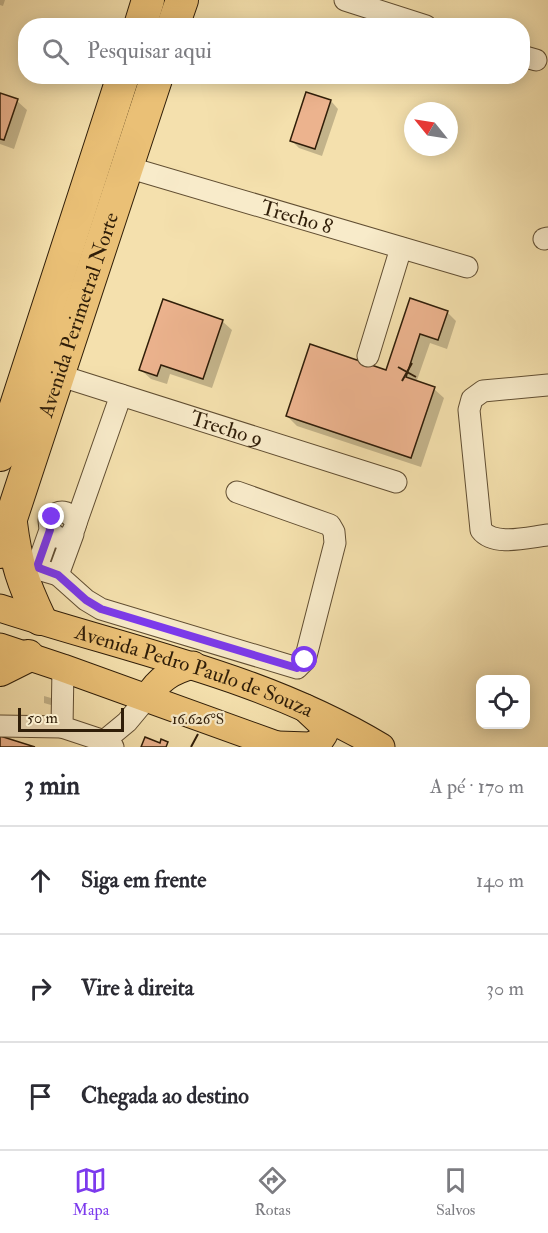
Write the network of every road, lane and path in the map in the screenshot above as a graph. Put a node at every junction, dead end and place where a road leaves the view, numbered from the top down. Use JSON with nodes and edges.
{"nodes":[{"id":1,"x":148,"y":0,"type":"edge"},
{"id":2,"x":182,"y":0,"type":"edge"},
{"id":3,"x":345,"y":0,"type":"edge"},
{"id":4,"x":142,"y":18,"type":"edge"},
{"id":5,"x":176,"y":18,"type":"edge"},
{"id":6,"x":401,"y":18,"type":"edge"},
{"id":7,"x":120,"y":84,"type":"edge"},
{"id":8,"x":153,"y":84,"type":"edge"},
{"id":9,"x":127,"y":166,"type":"junction"},
{"id":10,"x":402,"y":248,"type":"junction"},
{"id":11,"x":467,"y":267,"type":"dead end"},
{"id":12,"x":369,"y":356,"type":"dead end"},
{"id":13,"x":58,"y":375,"type":"junction"},
{"id":14,"x":548,"y":385,"type":"edge"},
{"id":15,"x":121,"y":395,"type":"junction"},
{"id":16,"x":0,"y":455,"type":"edge"},
{"id":17,"x":396,"y":482,"type":"dead end"},
{"id":18,"x":237,"y":492,"type":"dead end"},
{"id":19,"x":11,"y":523,"type":"junction"},
{"id":20,"x":75,"y":528,"type":"junction"},
{"id":21,"x":548,"y":535,"type":"edge"},
{"id":22,"x":0,"y":552,"type":"edge"},
{"id":23,"x":58,"y":575,"type":"junction"},
{"id":24,"x":0,"y":608,"type":"edge"},
{"id":25,"x":40,"y":619,"type":"junction"},
{"id":26,"x":14,"y":652,"type":"edge"},
{"id":27,"x":193,"y":665,"type":"junction"},
{"id":28,"x":63,"y":668,"type":"junction"},
{"id":29,"x":0,"y":670,"type":"edge"},
{"id":30,"x":147,"y":698,"type":"junction"},
{"id":31,"x":304,"y":706,"type":"junction"},
{"id":32,"x":0,"y":726,"type":"edge"},
{"id":33,"x":62,"y":727,"type":"junction"},
{"id":34,"x":109,"y":744,"type":"edge"},
{"id":35,"x":280,"y":746,"type":"edge"},
{"id":36,"x":381,"y":747,"type":"edge"}],
"edges":[{"from":1,"to":4,"type":"highway"},
{"from":2,"to":5,"type":"highway"},
{"from":3,"to":6,"type":"street"},
{"from":7,"to":16,"type":"highway","name":"Avenida Perimetral Norte"},
{"from":8,"to":9,"type":"highway","name":"Avenida Perimetral Norte"},
{"from":9,"to":10,"type":"street","name":"Trecho 8"},
{"from":9,"to":13,"type":"highway","name":"Avenida Perimetral Norte"},
{"from":10,"to":11,"type":"street","name":"Trecho 8"},
{"from":10,"to":12,"type":"street"},
{"from":13,"to":15,"type":"street","name":"Trecho 9"},
{"from":13,"to":19,"type":"highway","name":"Avenida Perimetral Norte"},
{"from":14,"to":21,"type":"street"},
{"from":15,"to":17,"type":"street","name":"Trecho 9"},
{"from":15,"to":20,"type":"street"},
{"from":18,"to":23,"type":"street"},
{"from":19,"to":22,"type":"highway","name":"Avenida Perimetral Norte"},
{"from":19,"to":25,"type":"highway"},
{"from":20,"to":23,"type":"street"},
{"from":20,"to":23,"type":"street"},
{"from":24,"to":25,"type":"main road","name":"Avenida Pedro Paulo de Souza"},
{"from":25,"to":27,"type":"main road","name":"Avenida Pedro Paulo de Souza"},
{"from":26,"to":28,"type":"main road","name":"Avenida Pedro Paulo de Souza"},
{"from":26,"to":29,"type":"highway"},
{"from":27,"to":30,"type":"main road"},
{"from":27,"to":31,"type":"main road","name":"Avenida Pedro Paulo de Souza"},
{"from":28,"to":30,"type":"main road","name":"Avenida Pedro Paulo de Souza"},
{"from":28,"to":33,"type":"street"},
{"from":30,"to":34,"type":"street"},
{"from":30,"to":35,"type":"main road","name":"Avenida Pedro Paulo de Souza"},
{"from":31,"to":35,"type":"main road","name":"Avenida Pedro Paulo de Souza"},
{"from":31,"to":36,"type":"main road","name":"Avenida Pedro Paulo de Souza"},
{"from":32,"to":33,"type":"street"},
{"from":33,"to":34,"type":"street"}]}
